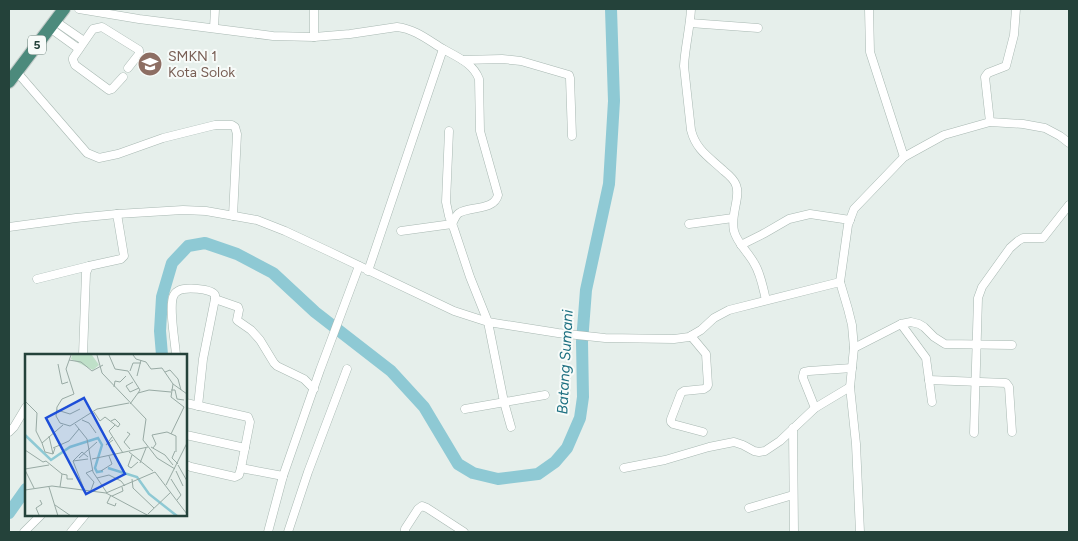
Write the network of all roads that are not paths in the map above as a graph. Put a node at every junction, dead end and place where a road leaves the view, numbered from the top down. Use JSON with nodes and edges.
{"nodes":[{"id":1,"x":64,"y":9,"type":"edge"},
{"id":2,"x":79,"y":9,"type":"edge"},
{"id":3,"x":216,"y":9,"type":"edge"},
{"id":4,"x":314,"y":9,"type":"edge"},
{"id":5,"x":691,"y":9,"type":"edge"},
{"id":6,"x":869,"y":9,"type":"edge"},
{"id":7,"x":1016,"y":9,"type":"edge"},
{"id":8,"x":690,"y":23,"type":"junction"},
{"id":9,"x":53,"y":24,"type":"junction"},
{"id":10,"x":214,"y":28,"type":"junction"},
{"id":11,"x":758,"y":28,"type":"dead end"},
{"id":12,"x":314,"y":37,"type":"junction"},
{"id":13,"x":84,"y":41,"type":"junction"},
{"id":14,"x":79,"y":49,"type":"junction"},
{"id":15,"x":443,"y":49,"type":"junction"},
{"id":16,"x":463,"y":60,"type":"junction"},
{"id":17,"x":128,"y":68,"type":"dead end"},
{"id":18,"x":13,"y":77,"type":"edge"},
{"id":19,"x":122,"y":77,"type":"dead end"},
{"id":20,"x":990,"y":122,"type":"junction"},
{"id":21,"x":449,"y":131,"type":"dead end"},
{"id":22,"x":572,"y":136,"type":"dead end"},
{"id":23,"x":1069,"y":143,"type":"edge"},
{"id":24,"x":904,"y":157,"type":"junction"},
{"id":25,"x":1069,"y":205,"type":"edge"},
{"id":26,"x":117,"y":214,"type":"junction"},
{"id":27,"x":233,"y":216,"type":"junction"},
{"id":28,"x":733,"y":218,"type":"junction"},
{"id":29,"x":850,"y":220,"type":"junction"},
{"id":30,"x":452,"y":224,"type":"junction"},
{"id":31,"x":689,"y":224,"type":"dead end"},
{"id":32,"x":9,"y":227,"type":"edge"},
{"id":33,"x":401,"y":231,"type":"dead end"},
{"id":34,"x":741,"y":245,"type":"junction"},
{"id":35,"x":89,"y":266,"type":"junction"},
{"id":36,"x":359,"y":266,"type":"junction"},
{"id":37,"x":368,"y":271,"type":"junction"},
{"id":38,"x":37,"y":279,"type":"dead end"},
{"id":39,"x":840,"y":282,"type":"junction"},
{"id":40,"x":215,"y":299,"type":"junction"},
{"id":41,"x":766,"y":300,"type":"junction"},
{"id":42,"x":488,"y":322,"type":"junction"},
{"id":43,"x":901,"y":324,"type":"junction"},
{"id":44,"x":691,"y":336,"type":"junction"},
{"id":45,"x":977,"y":344,"type":"junction"},
{"id":46,"x":1012,"y":345,"type":"dead end"},
{"id":47,"x":854,"y":348,"type":"junction"},
{"id":48,"x":83,"y":354,"type":"edge"},
{"id":49,"x":176,"y":354,"type":"edge"},
{"id":50,"x":852,"y":368,"type":"junction"},
{"id":51,"x":347,"y":369,"type":"dead end"},
{"id":52,"x":929,"y":380,"type":"junction"},
{"id":53,"x":975,"y":382,"type":"junction"},
{"id":54,"x":850,"y":387,"type":"junction"},
{"id":55,"x":314,"y":389,"type":"junction"},
{"id":56,"x":545,"y":395,"type":"dead end"},
{"id":57,"x":504,"y":402,"type":"junction"},
{"id":58,"x":932,"y":402,"type":"dead end"},
{"id":59,"x":188,"y":404,"type":"edge"},
{"id":60,"x":198,"y":406,"type":"junction"},
{"id":61,"x":815,"y":408,"type":"junction"},
{"id":62,"x":25,"y":409,"type":"edge"},
{"id":63,"x":465,"y":409,"type":"dead end"},
{"id":64,"x":511,"y":427,"type":"dead end"},
{"id":65,"x":793,"y":428,"type":"junction"},
{"id":66,"x":9,"y":432,"type":"edge"},
{"id":67,"x":703,"y":432,"type":"dead end"},
{"id":68,"x":1012,"y":432,"type":"dead end"},
{"id":69,"x":974,"y":433,"type":"dead end"},
{"id":70,"x":188,"y":435,"type":"edge"},
{"id":71,"x":245,"y":448,"type":"junction"},
{"id":72,"x":188,"y":466,"type":"edge"},
{"id":73,"x":241,"y":468,"type":"junction"},
{"id":74,"x":624,"y":468,"type":"dead end"},
{"id":75,"x":283,"y":476,"type":"junction"},
{"id":76,"x":793,"y":495,"type":"junction"},
{"id":77,"x":749,"y":508,"type":"dead end"},
{"id":78,"x":40,"y":516,"type":"edge"},
{"id":79,"x":84,"y":516,"type":"edge"},
{"id":80,"x":24,"y":532,"type":"edge"},
{"id":81,"x":71,"y":532,"type":"edge"},
{"id":82,"x":268,"y":532,"type":"edge"},
{"id":83,"x":288,"y":532,"type":"edge"},
{"id":84,"x":405,"y":532,"type":"edge"},
{"id":85,"x":464,"y":532,"type":"edge"},
{"id":86,"x":794,"y":532,"type":"edge"},
{"id":87,"x":860,"y":532,"type":"edge"}],
"edges":[{"from":1,"to":9,"type":"highway","number":"5"},
{"from":2,"to":10,"type":"street"},
{"from":3,"to":10,"type":"street"},
{"from":4,"to":12,"type":"street"},
{"from":5,"to":8,"type":"street"},
{"from":6,"to":24,"type":"street"},
{"from":7,"to":20,"type":"street"},
{"from":8,"to":11,"type":"street"},
{"from":8,"to":28,"type":"street"},
{"from":9,"to":13,"type":"street"},
{"from":9,"to":14,"type":"street"},
{"from":9,"to":18,"type":"highway","number":"5"},
{"from":10,"to":12,"type":"street"},
{"from":12,"to":15,"type":"street"},
{"from":13,"to":14,"type":"street"},
{"from":13,"to":17,"type":"street"},
{"from":14,"to":19,"type":"street"},
{"from":15,"to":16,"type":"street"},
{"from":15,"to":37,"type":"street"},
{"from":16,"to":22,"type":"street"},
{"from":16,"to":30,"type":"street"},
{"from":18,"to":27,"type":"street"},
{"from":20,"to":23,"type":"street"},
{"from":20,"to":24,"type":"street"},
{"from":21,"to":30,"type":"street"},
{"from":24,"to":29,"type":"street"},
{"from":25,"to":45,"type":"street"},
{"from":26,"to":27,"type":"street"},
{"from":26,"to":32,"type":"street"},
{"from":26,"to":35,"type":"street"},
{"from":27,"to":36,"type":"street"},
{"from":28,"to":31,"type":"street"},
{"from":28,"to":34,"type":"street"},
{"from":29,"to":34,"type":"street"},
{"from":29,"to":39,"type":"street"},
{"from":30,"to":33,"type":"street"},
{"from":30,"to":42,"type":"street"},
{"from":34,"to":41,"type":"street"},
{"from":35,"to":38,"type":"street"},
{"from":35,"to":48,"type":"street"},
{"from":36,"to":37,"type":"street"},
{"from":36,"to":55,"type":"street"},
{"from":37,"to":42,"type":"street"},
{"from":39,"to":41,"type":"street"},
{"from":39,"to":47,"type":"street"},
{"from":40,"to":49,"type":"street"},
{"from":40,"to":55,"type":"street"},
{"from":40,"to":60,"type":"street"},
{"from":41,"to":44,"type":"street"},
{"from":42,"to":44,"type":"street"},
{"from":42,"to":57,"type":"street"},
{"from":43,"to":45,"type":"street"},
{"from":43,"to":47,"type":"street"},
{"from":43,"to":52,"type":"street"},
{"from":44,"to":67,"type":"street"},
{"from":45,"to":46,"type":"street"},
{"from":45,"to":53,"type":"street"},
{"from":47,"to":50,"type":"street"},
{"from":50,"to":54,"type":"street"},
{"from":50,"to":61,"type":"street"},
{"from":51,"to":83,"type":"street"},
{"from":52,"to":53,"type":"street"},
{"from":52,"to":58,"type":"street"},
{"from":53,"to":68,"type":"street"},
{"from":53,"to":69,"type":"street"},
{"from":54,"to":61,"type":"street"},
{"from":54,"to":87,"type":"street"},
{"from":55,"to":75,"type":"street"},
{"from":56,"to":57,"type":"street"},
{"from":57,"to":63,"type":"street"},
{"from":57,"to":64,"type":"street"},
{"from":59,"to":60,"type":"street"},
{"from":60,"to":71,"type":"street"},
{"from":61,"to":65,"type":"street"},
{"from":62,"to":66,"type":"street"},
{"from":65,"to":74,"type":"street"},
{"from":65,"to":76,"type":"street"},
{"from":70,"to":71,"type":"street"},
{"from":71,"to":73,"type":"street"},
{"from":72,"to":73,"type":"street"},
{"from":73,"to":75,"type":"street"},
{"from":75,"to":82,"type":"street"},
{"from":76,"to":77,"type":"street"},
{"from":76,"to":86,"type":"street"},
{"from":78,"to":80,"type":"street"},
{"from":79,"to":81,"type":"street"},
{"from":84,"to":85,"type":"street"}]}
